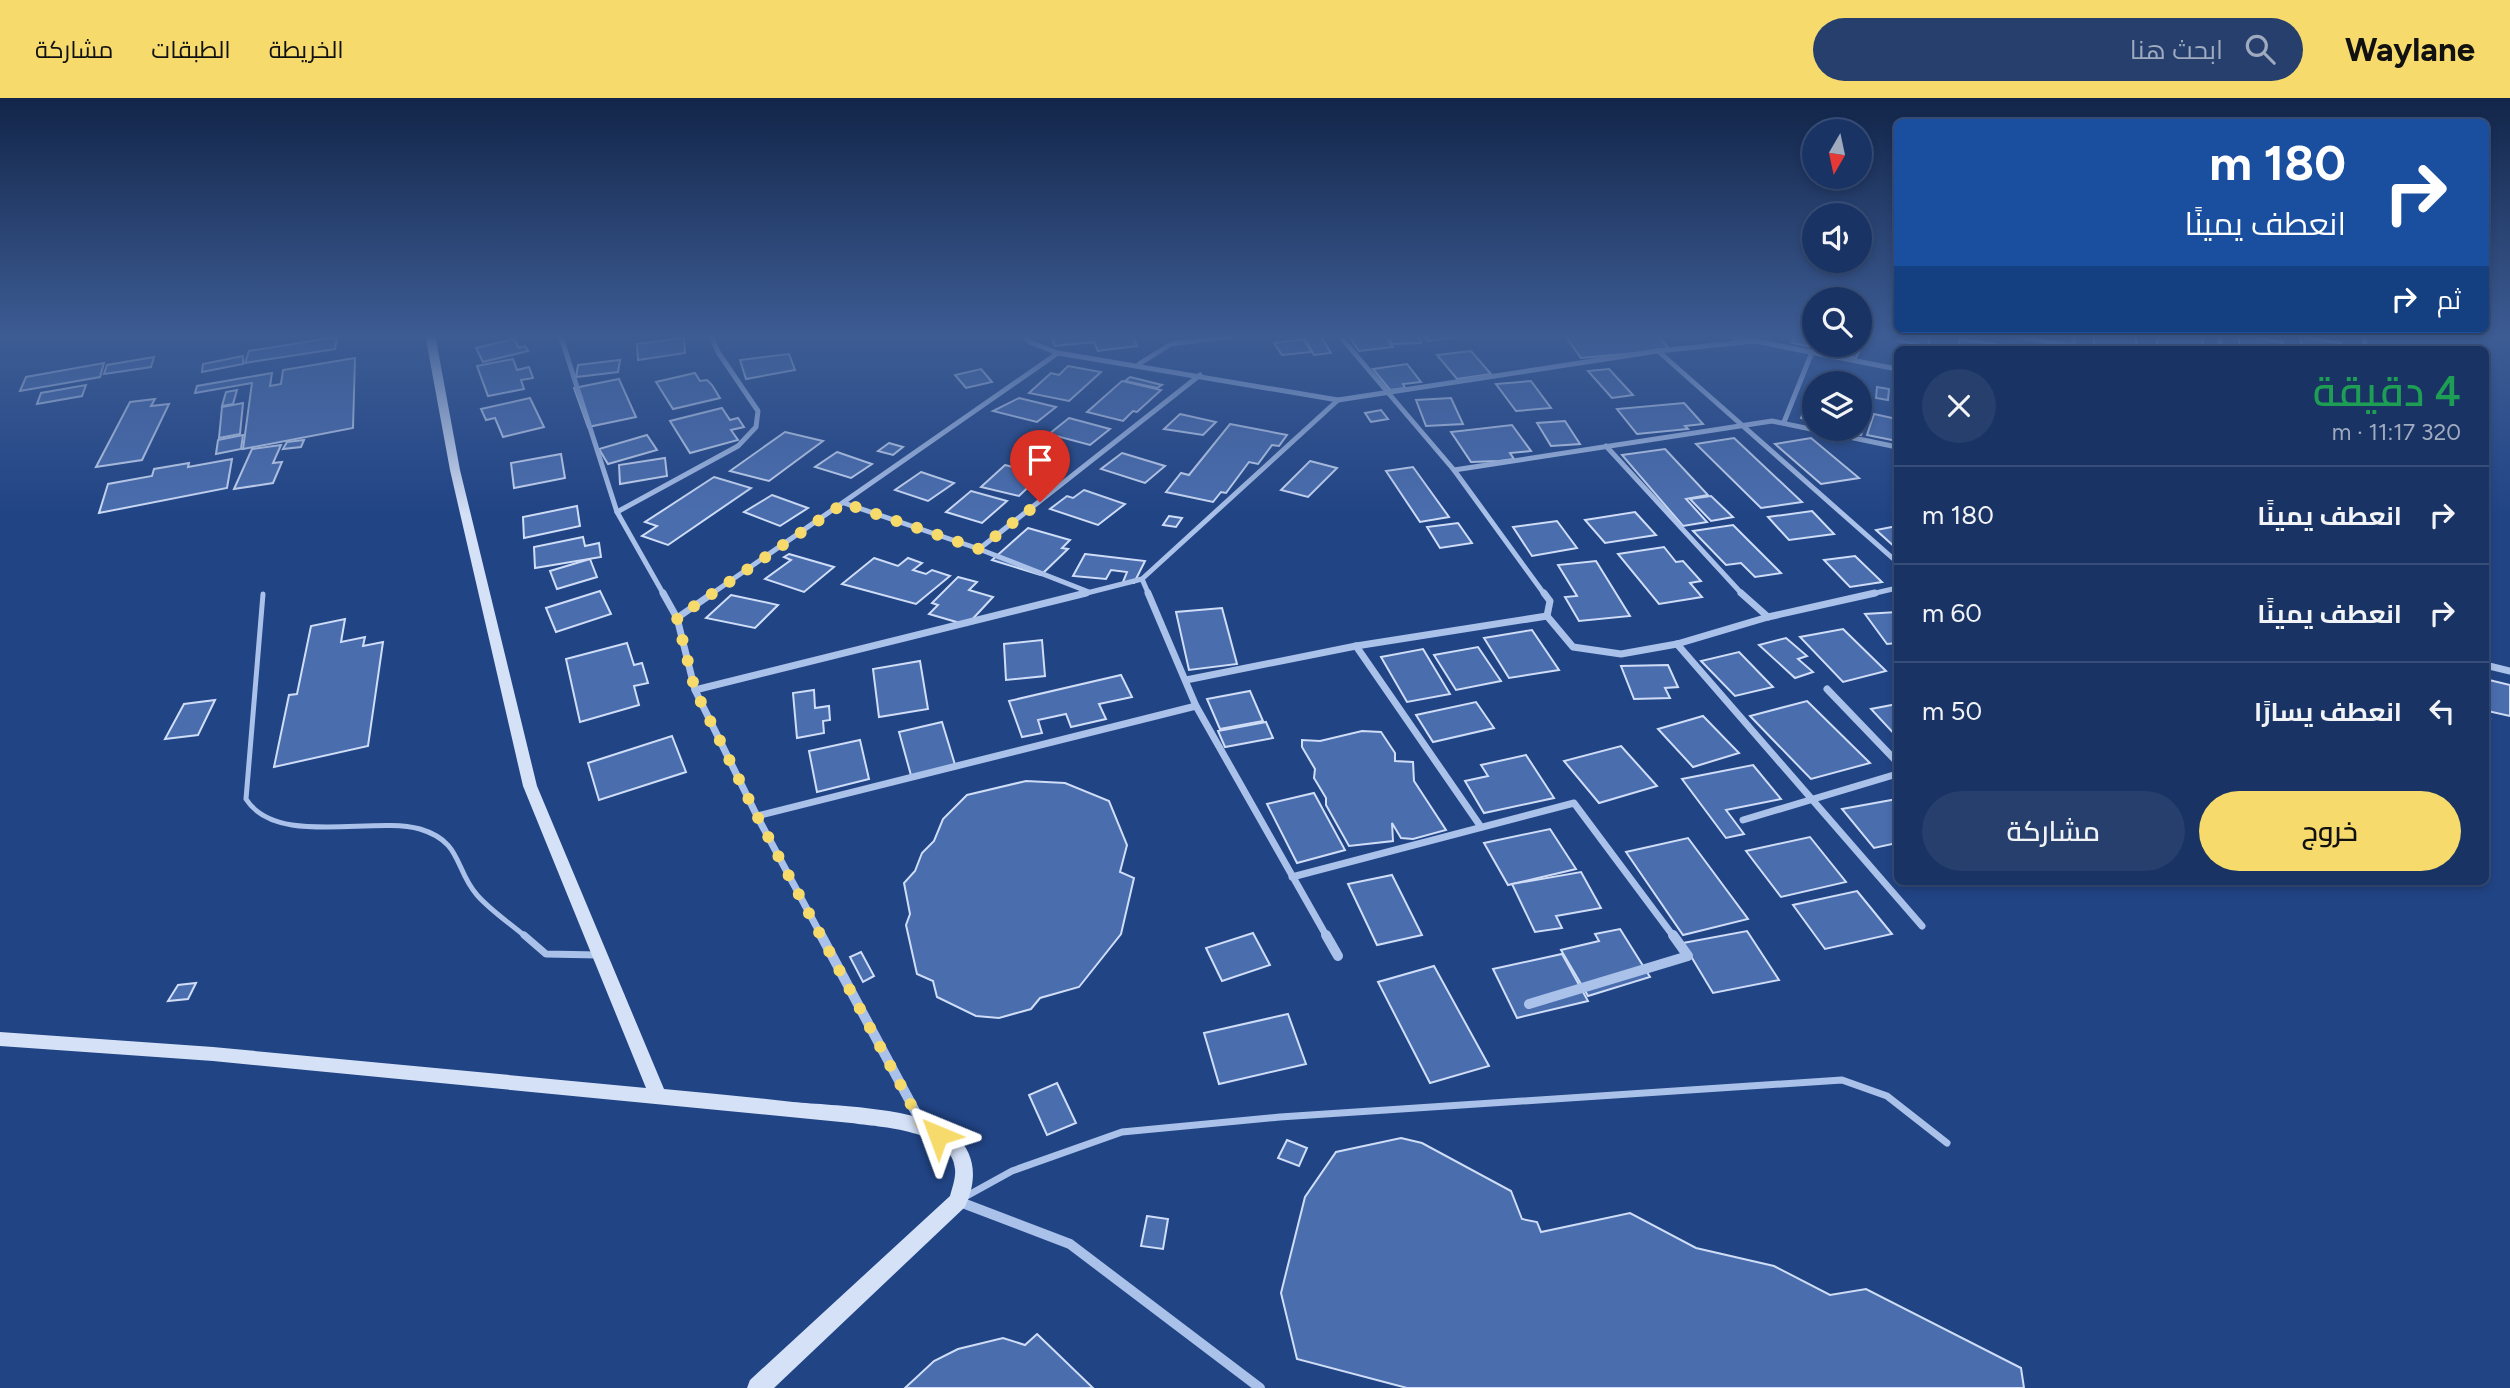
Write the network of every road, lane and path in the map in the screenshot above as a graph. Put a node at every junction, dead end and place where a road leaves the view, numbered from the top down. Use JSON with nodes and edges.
{"nodes":[{"id":1,"x":441,"y":394,"type":"edge"},
{"id":2,"x":579,"y":394,"type":"edge"},
{"id":3,"x":747,"y":394,"type":"edge"},
{"id":4,"x":999,"y":394,"type":"edge"},
{"id":5,"x":1174,"y":394,"type":"edge"},
{"id":6,"x":1307,"y":394,"type":"edge"},
{"id":7,"x":1386,"y":394,"type":"edge"},
{"id":8,"x":1388,"y":394,"type":"edge"},
{"id":9,"x":1708,"y":394,"type":"edge"},
{"id":10,"x":1795,"y":394,"type":"edge"},
{"id":11,"x":1338,"y":400,"type":"junction"},
{"id":12,"x":1784,"y":422,"type":"junction"},
{"id":13,"x":1744,"y":425,"type":"junction"},
{"id":14,"x":1606,"y":446,"type":"junction"},
{"id":15,"x":1894,"y":446,"type":"edge"},
{"id":16,"x":1454,"y":470,"type":"junction"},
{"id":17,"x":844,"y":503,"type":"junction"},
{"id":18,"x":617,"y":512,"type":"junction"},
{"id":19,"x":979,"y":549,"type":"junction"},
{"id":20,"x":1894,"y":559,"type":"edge"},
{"id":21,"x":1142,"y":579,"type":"junction"},
{"id":22,"x":1894,"y":589,"type":"edge"},
{"id":23,"x":1089,"y":593,"type":"junction"},
{"id":24,"x":263,"y":594,"type":"dead end"},
{"id":25,"x":1547,"y":616,"type":"junction"},
{"id":26,"x":1768,"y":617,"type":"junction"},
{"id":27,"x":677,"y":618,"type":"junction"},
{"id":28,"x":1677,"y":644,"type":"junction"},
{"id":29,"x":1356,"y":646,"type":"junction"},
{"id":30,"x":2489,"y":665,"type":"edge"},
{"id":31,"x":2510,"y":671,"type":"edge"},
{"id":32,"x":1186,"y":680,"type":"junction"},
{"id":33,"x":1827,"y":689,"type":"dead end"},
{"id":34,"x":695,"y":690,"type":"junction"},
{"id":35,"x":1196,"y":706,"type":"junction"},
{"id":36,"x":1894,"y":759,"type":"edge"},
{"id":37,"x":1894,"y":775,"type":"edge"},
{"id":38,"x":1813,"y":798,"type":"junction"},
{"id":39,"x":757,"y":816,"type":"junction"},
{"id":40,"x":1743,"y":820,"type":"dead end"},
{"id":41,"x":1481,"y":827,"type":"junction"},
{"id":42,"x":1293,"y":877,"type":"junction"},
{"id":43,"x":1922,"y":926,"type":"dead end"},
{"id":44,"x":601,"y":956,"type":"junction"},
{"id":45,"x":1338,"y":956,"type":"dead end"},
{"id":46,"x":1529,"y":1004,"type":"dead end"},
{"id":47,"x":0,"y":1039,"type":"edge"},
{"id":48,"x":659,"y":1098,"type":"junction"},
{"id":49,"x":923,"y":1127,"type":"junction"},
{"id":50,"x":1947,"y":1143,"type":"dead end"},
{"id":51,"x":958,"y":1201,"type":"junction"},
{"id":52,"x":758,"y":1388,"type":"edge"},
{"id":53,"x":1260,"y":1388,"type":"edge"}],
"edges":[{"from":1,"to":44,"type":"main road"},
{"from":2,"to":18,"type":"street"},
{"from":3,"to":18,"type":"street"},
{"from":4,"to":17,"type":"street"},
{"from":5,"to":19,"type":"street"},
{"from":6,"to":11,"type":"street"},
{"from":7,"to":11,"type":"street"},
{"from":8,"to":16,"type":"street"},
{"from":9,"to":13,"type":"street"},
{"from":10,"to":12,"type":"street"},
{"from":11,"to":21,"type":"street"},
{"from":12,"to":13,"type":"street"},
{"from":12,"to":15,"type":"street"},
{"from":13,"to":14,"type":"street"},
{"from":13,"to":20,"type":"street"},
{"from":14,"to":16,"type":"street"},
{"from":14,"to":26,"type":"street"},
{"from":16,"to":25,"type":"street"},
{"from":17,"to":19,"type":"street"},
{"from":17,"to":27,"type":"street"},
{"from":18,"to":27,"type":"street"},
{"from":19,"to":23,"type":"street"},
{"from":21,"to":23,"type":"street"},
{"from":21,"to":32,"type":"street"},
{"from":22,"to":26,"type":"street"},
{"from":23,"to":34,"type":"street"},
{"from":24,"to":44,"type":"lane"},
{"from":25,"to":28,"type":"street"},
{"from":25,"to":29,"type":"street"},
{"from":26,"to":28,"type":"street"},
{"from":27,"to":34,"type":"street"},
{"from":28,"to":38,"type":"street"},
{"from":29,"to":32,"type":"street"},
{"from":29,"to":41,"type":"street"},
{"from":30,"to":31,"type":"street"},
{"from":32,"to":35,"type":"street"},
{"from":33,"to":36,"type":"street"},
{"from":34,"to":39,"type":"street"},
{"from":35,"to":39,"type":"street"},
{"from":35,"to":42,"type":"street"},
{"from":37,"to":38,"type":"street"},
{"from":38,"to":40,"type":"street"},
{"from":38,"to":43,"type":"street"},
{"from":39,"to":49,"type":"street"},
{"from":41,"to":42,"type":"street"},
{"from":41,"to":46,"type":"street"},
{"from":42,"to":45,"type":"street"},
{"from":44,"to":48,"type":"main road"},
{"from":47,"to":48,"type":"main road"},
{"from":48,"to":49,"type":"main road"},
{"from":49,"to":51,"type":"main road"},
{"from":50,"to":51,"type":"lane"},
{"from":51,"to":52,"type":"main road"},
{"from":51,"to":53,"type":"street"}]}
